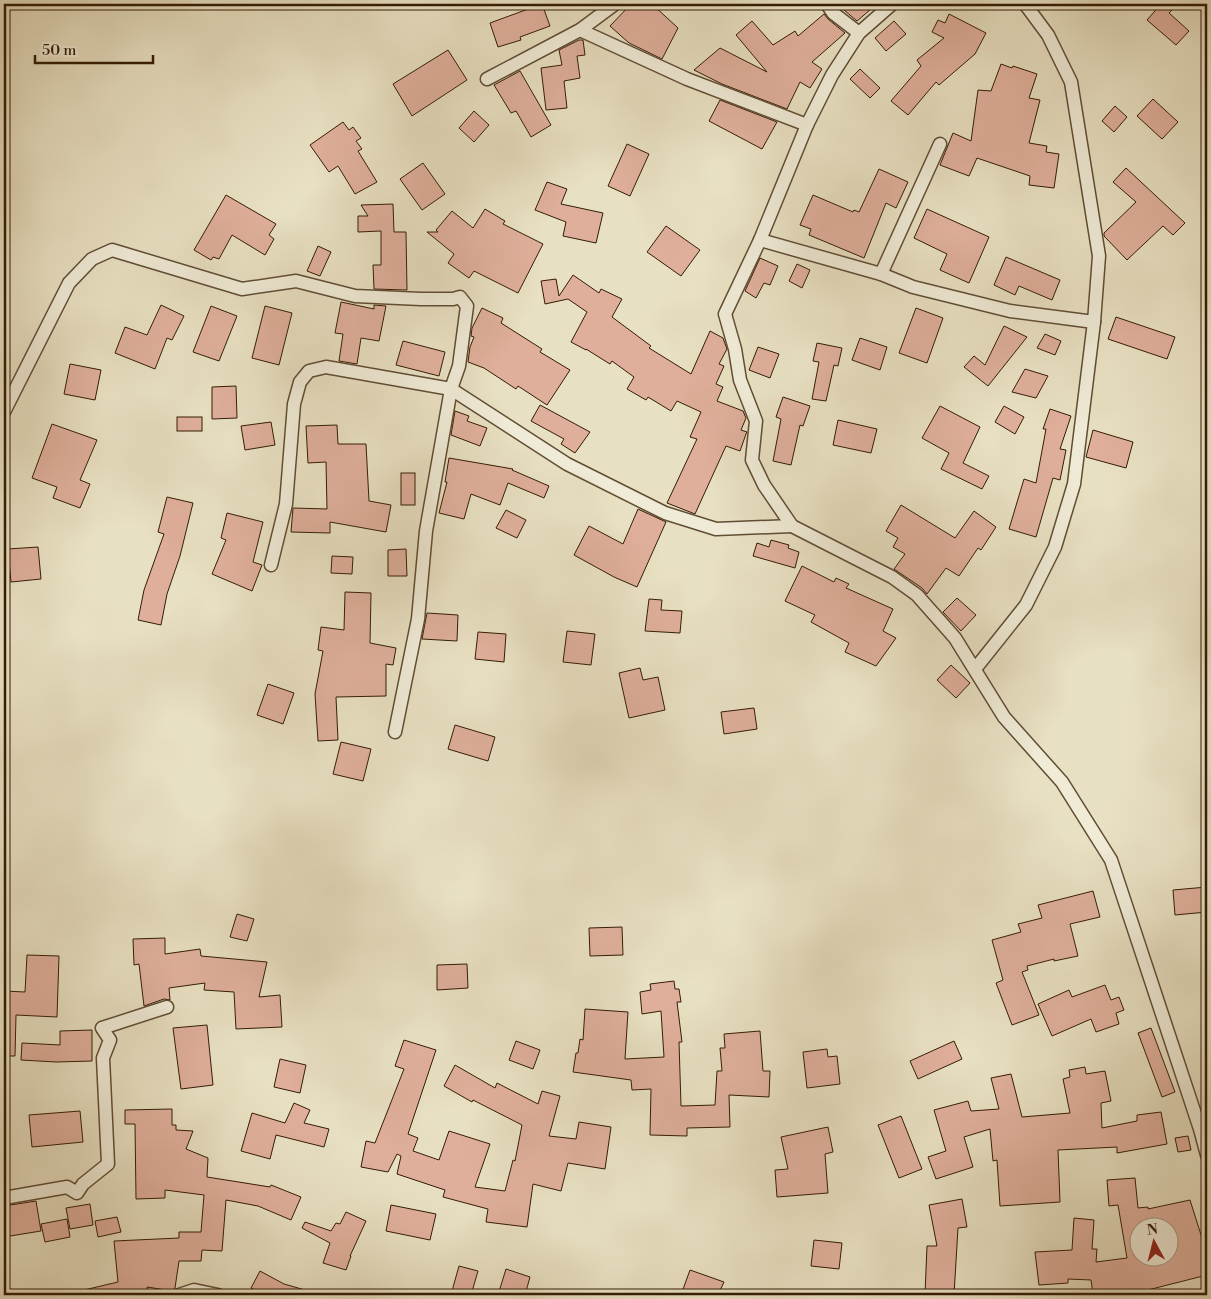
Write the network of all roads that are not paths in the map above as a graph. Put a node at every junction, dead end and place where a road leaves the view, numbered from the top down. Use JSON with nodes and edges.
{"nodes":[{"id":1,"x":615,"y":4,"type":"edge"},
{"id":2,"x":827,"y":4,"type":"edge"},
{"id":3,"x":892,"y":4,"type":"edge"},
{"id":4,"x":1025,"y":4,"type":"edge"},
{"id":5,"x":580,"y":30,"type":"junction"},
{"id":6,"x":859,"y":33,"type":"junction"},
{"id":7,"x":487,"y":78,"type":"dead end"},
{"id":8,"x":807,"y":125,"type":"junction"},
{"id":9,"x":940,"y":144,"type":"dead end"},
{"id":10,"x":760,"y":240,"type":"junction"},
{"id":11,"x":880,"y":274,"type":"junction"},
{"id":12,"x":1094,"y":322,"type":"junction"},
{"id":13,"x":451,"y":389,"type":"junction"},
{"id":14,"x":4,"y":412,"type":"edge"},
{"id":15,"x":792,"y":526,"type":"junction"},
{"id":16,"x":271,"y":565,"type":"dead end"},
{"id":17,"x":974,"y":669,"type":"junction"},
{"id":18,"x":395,"y":732,"type":"dead end"},
{"id":19,"x":167,"y":1008,"type":"dead end"},
{"id":20,"x":1207,"y":1155,"type":"edge"},
{"id":21,"x":4,"y":1198,"type":"edge"},
{"id":22,"x":179,"y":1295,"type":"edge"},
{"id":23,"x":218,"y":1295,"type":"edge"}],
"edges":[{"from":1,"to":5,"type":"street"},
{"from":2,"to":6,"type":"street"},
{"from":3,"to":6,"type":"street"},
{"from":4,"to":12,"type":"street"},
{"from":5,"to":7,"type":"street"},
{"from":5,"to":8,"type":"street"},
{"from":6,"to":8,"type":"street"},
{"from":8,"to":10,"type":"street"},
{"from":9,"to":11,"type":"street"},
{"from":10,"to":11,"type":"street"},
{"from":10,"to":15,"type":"street"},
{"from":11,"to":12,"type":"street"},
{"from":12,"to":17,"type":"street"},
{"from":13,"to":14,"type":"street"},
{"from":13,"to":15,"type":"street"},
{"from":13,"to":16,"type":"street"},
{"from":13,"to":18,"type":"street"},
{"from":15,"to":17,"type":"street"},
{"from":17,"to":20,"type":"street"},
{"from":19,"to":21,"type":"street"},
{"from":22,"to":23,"type":"street"}]}
